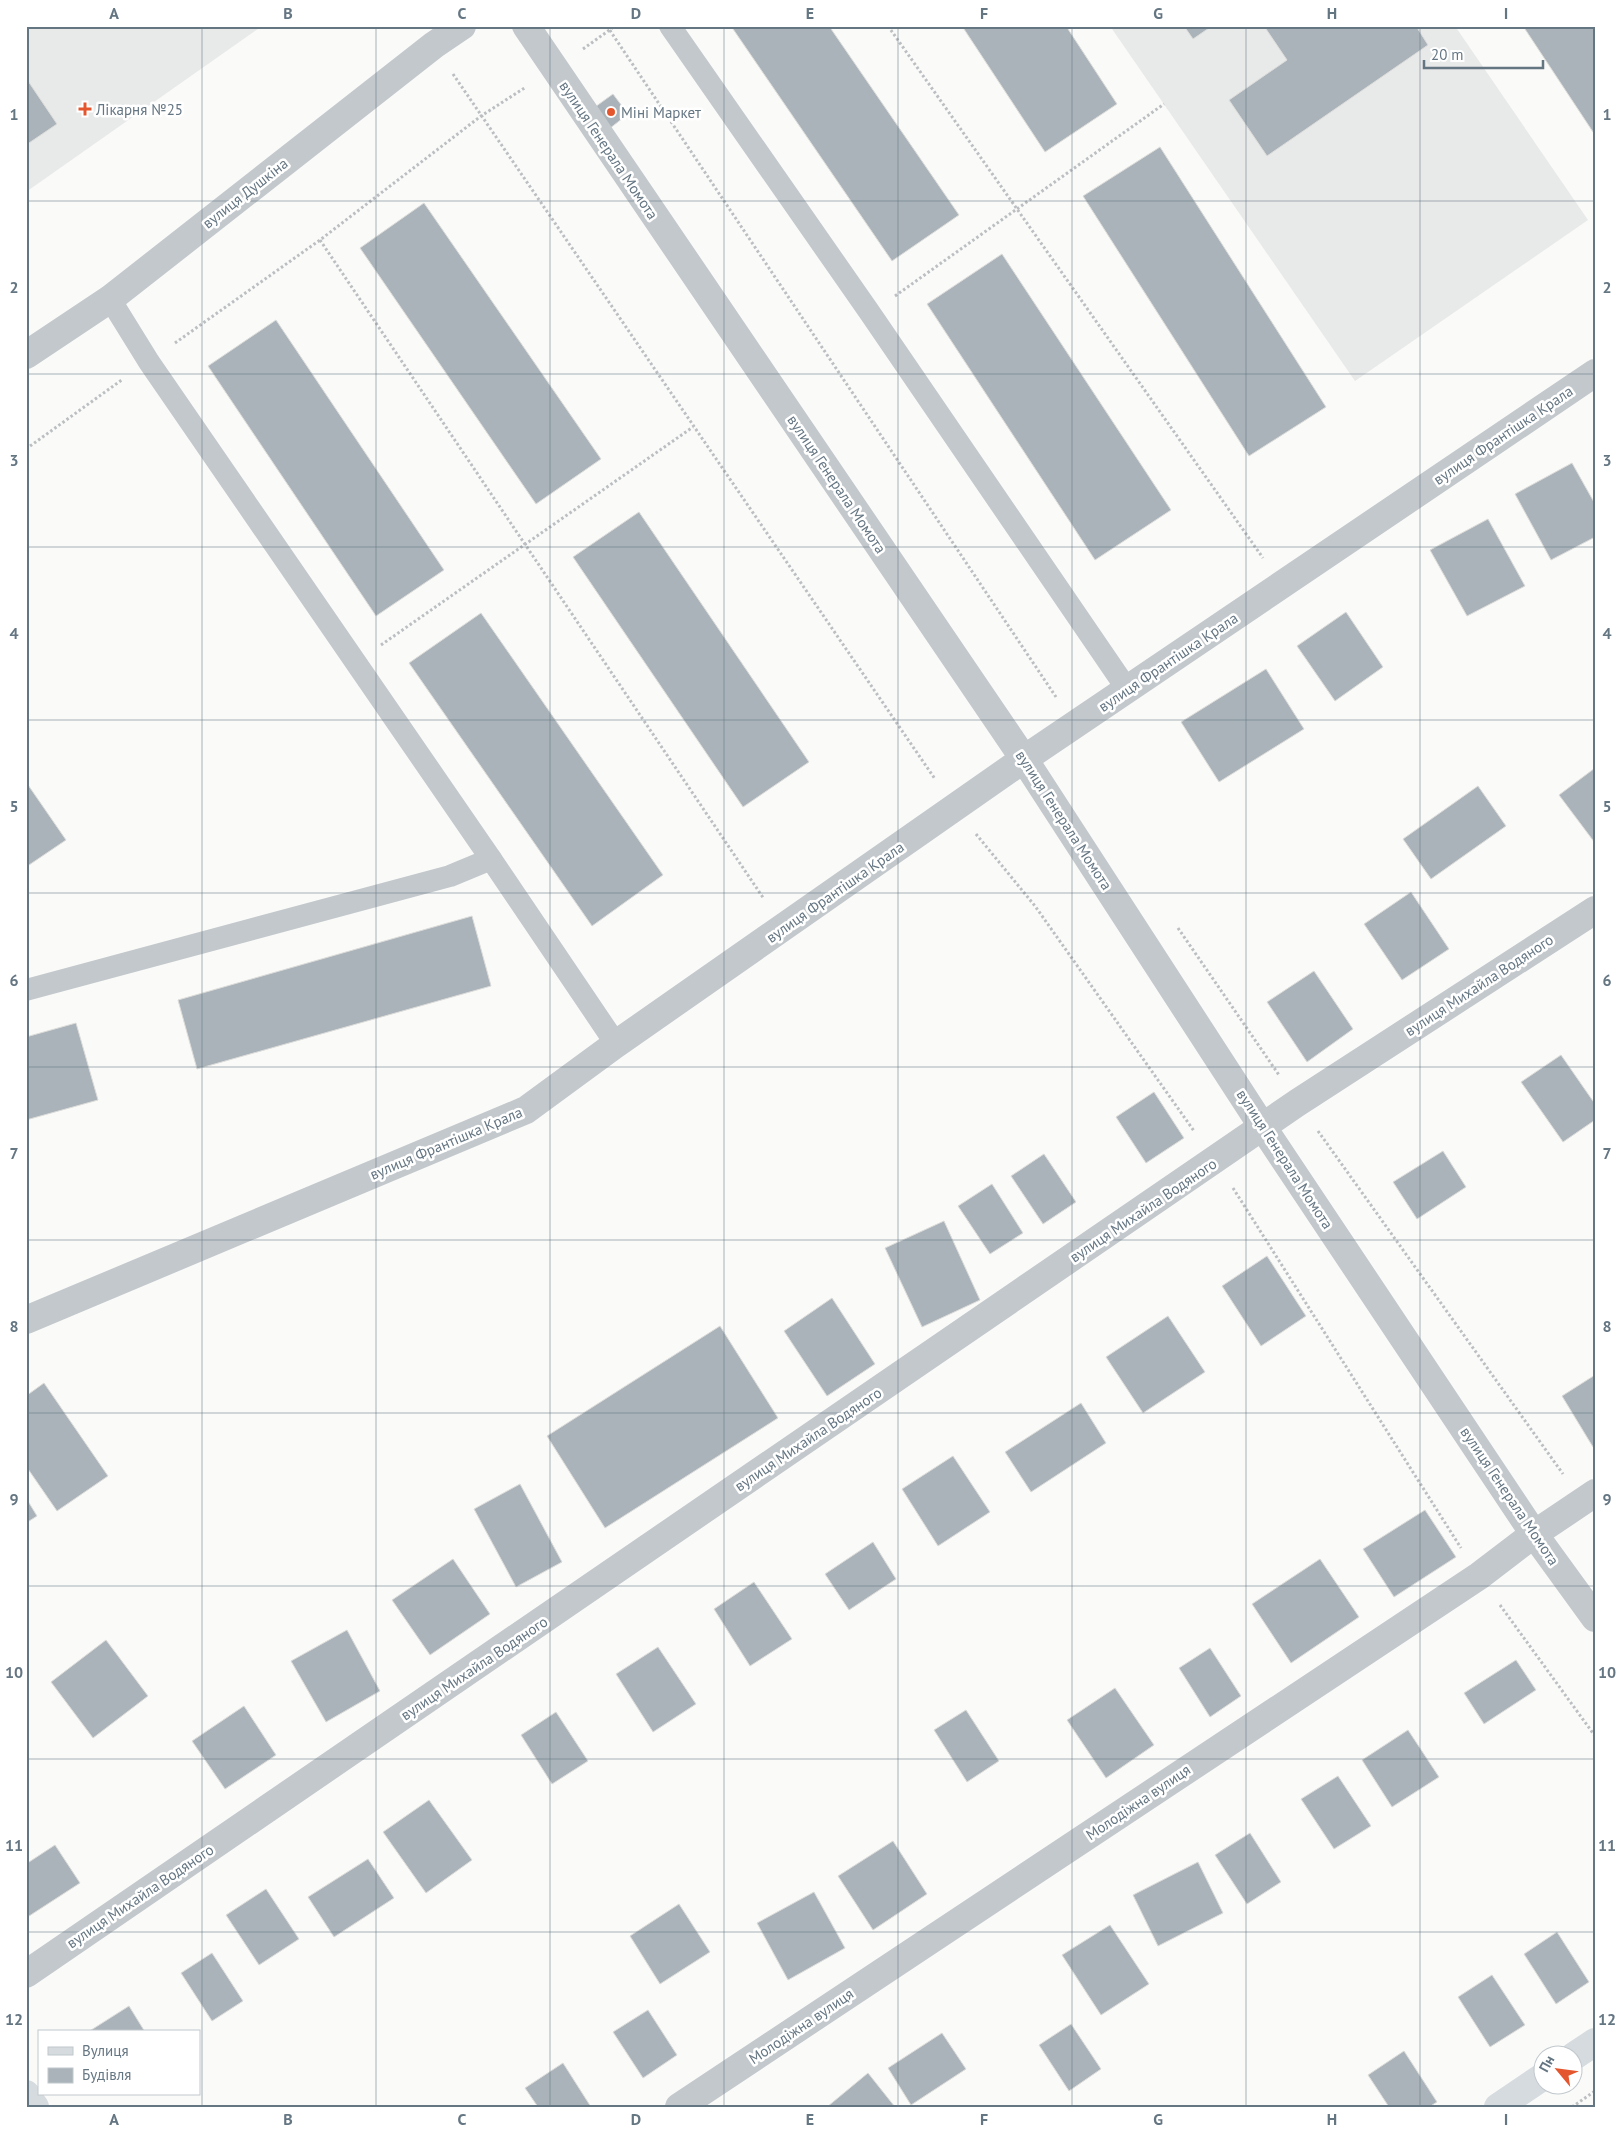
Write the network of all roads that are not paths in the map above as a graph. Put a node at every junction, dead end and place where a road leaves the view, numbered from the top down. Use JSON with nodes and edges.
{"nodes":[{"id":1,"x":462,"y":26,"type":"edge"},
{"id":2,"x":526,"y":26,"type":"edge"},
{"id":3,"x":670,"y":26,"type":"edge"},
{"id":4,"x":110,"y":299,"type":"junction"},
{"id":5,"x":26,"y":355,"type":"edge"},
{"id":6,"x":1595,"y":373,"type":"edge"},
{"id":7,"x":1127,"y":689,"type":"junction"},
{"id":8,"x":1024,"y":759,"type":"junction"},
{"id":9,"x":491,"y":859,"type":"junction"},
{"id":10,"x":1595,"y":910,"type":"edge"},
{"id":11,"x":26,"y":990,"type":"edge"},
{"id":12,"x":616,"y":1044,"type":"junction"},
{"id":13,"x":1262,"y":1126,"type":"junction"},
{"id":14,"x":26,"y":1320,"type":"edge"},
{"id":15,"x":1595,"y":1492,"type":"edge"},
{"id":16,"x":1534,"y":1534,"type":"junction"},
{"id":17,"x":1595,"y":1618,"type":"edge"},
{"id":18,"x":26,"y":1974,"type":"edge"},
{"id":19,"x":1595,"y":2042,"type":"edge"},
{"id":20,"x":1584,"y":2049,"type":"edge"},
{"id":21,"x":1534,"y":2083,"type":"edge"},
{"id":22,"x":26,"y":2094,"type":"edge"},
{"id":23,"x":35,"y":2107,"type":"edge"},
{"id":24,"x":678,"y":2107,"type":"edge"},
{"id":25,"x":1498,"y":2107,"type":"edge"}],
"edges":[{"from":1,"to":4,"type":"street","name":"вулиця Душкіна"},
{"from":2,"to":8,"type":"street","name":"вулиця Генерала Момота"},
{"from":3,"to":7,"type":"lane"},
{"from":4,"to":5,"type":"street","name":"вулиця Душкіна"},
{"from":4,"to":9,"type":"lane"},
{"from":6,"to":7,"type":"street","name":"вулиця Франтішка Крала"},
{"from":7,"to":8,"type":"street","name":"вулиця Франтішка Крала"},
{"from":8,"to":12,"type":"street","name":"вулиця Франтішка Крала"},
{"from":8,"to":13,"type":"street","name":"вулиця Генерала Момота"},
{"from":9,"to":11,"type":"lane"},
{"from":9,"to":12,"type":"lane"},
{"from":10,"to":13,"type":"street","name":"вулиця Михайла Водяного"},
{"from":12,"to":14,"type":"street","name":"вулиця Франтішка Крала"},
{"from":13,"to":16,"type":"street","name":"вулиця Генерала Момота"},
{"from":13,"to":18,"type":"street","name":"вулиця Михайла Водяного"},
{"from":15,"to":16,"type":"street","name":"Молодіжна вулиця"},
{"from":16,"to":17,"type":"street","name":"вулиця Генерала Момота"},
{"from":16,"to":24,"type":"street","name":"Молодіжна вулиця"},
{"from":19,"to":20,"type":"street"},
{"from":21,"to":25,"type":"street"},
{"from":22,"to":23,"type":"street"}]}
